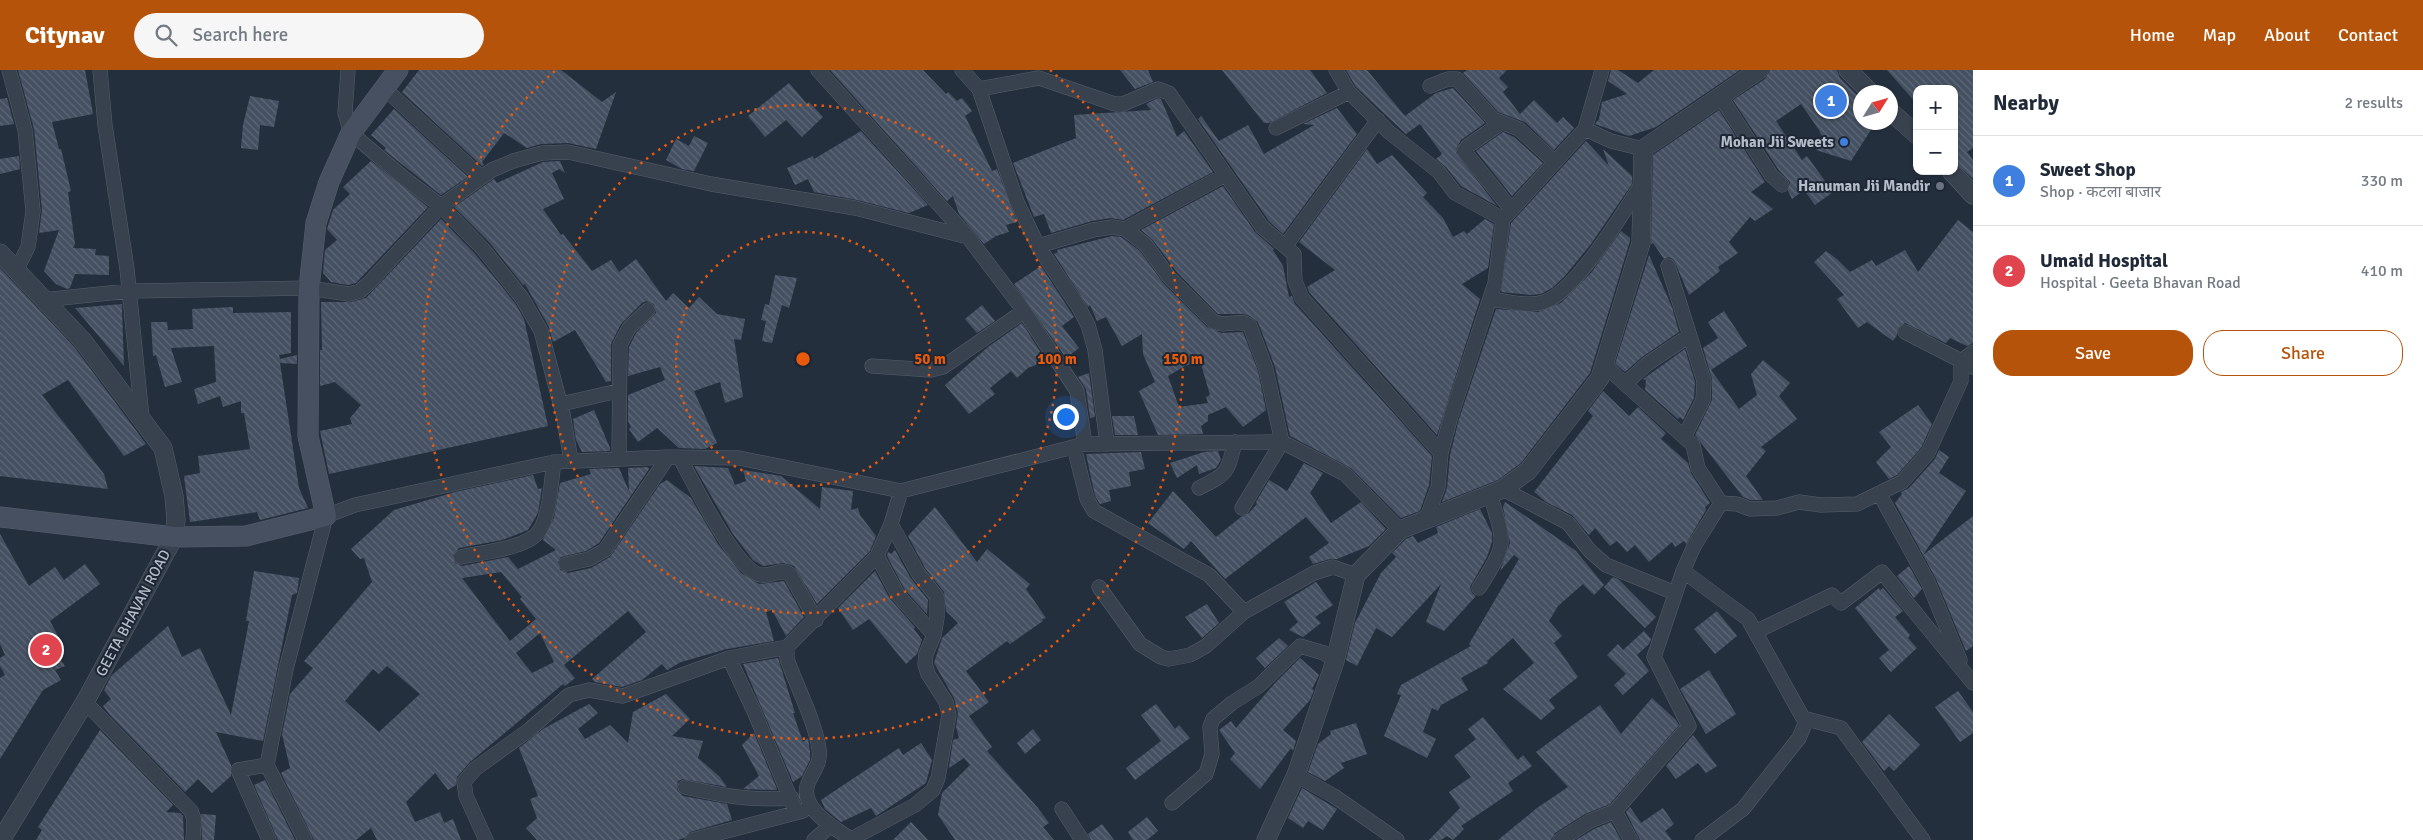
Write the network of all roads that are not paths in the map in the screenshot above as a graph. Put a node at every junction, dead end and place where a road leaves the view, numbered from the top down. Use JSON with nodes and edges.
{"nodes":[{"id":1,"x":9,"y":70,"type":"edge"},
{"id":2,"x":100,"y":70,"type":"edge"},
{"id":3,"x":348,"y":70,"type":"edge"},
{"id":4,"x":398,"y":70,"type":"edge"},
{"id":5,"x":818,"y":70,"type":"edge"},
{"id":6,"x":962,"y":70,"type":"edge"},
{"id":7,"x":1336,"y":70,"type":"edge"},
{"id":8,"x":1602,"y":70,"type":"edge"},
{"id":9,"x":1759,"y":70,"type":"edge"},
{"id":10,"x":1848,"y":70,"type":"edge"},
{"id":11,"x":1042,"y":74,"type":"edge"},
{"id":12,"x":1863,"y":85,"type":"edge"},
{"id":13,"x":1430,"y":86,"type":"dead end"},
{"id":14,"x":384,"y":88,"type":"junction"},
{"id":15,"x":979,"y":89,"type":"junction"},
{"id":16,"x":1349,"y":92,"type":"junction"},
{"id":17,"x":1720,"y":96,"type":"junction"},
{"id":18,"x":1898,"y":118,"type":"edge"},
{"id":19,"x":1378,"y":120,"type":"junction"},
{"id":20,"x":1501,"y":123,"type":"junction"},
{"id":21,"x":1276,"y":128,"type":"dead end"},
{"id":22,"x":1585,"y":129,"type":"junction"},
{"id":23,"x":1913,"y":131,"type":"edge"},
{"id":24,"x":351,"y":133,"type":"junction"},
{"id":25,"x":1643,"y":149,"type":"junction"},
{"id":26,"x":1555,"y":162,"type":"junction"},
{"id":27,"x":1225,"y":175,"type":"junction"},
{"id":28,"x":1954,"y":175,"type":"edge"},
{"id":29,"x":481,"y":177,"type":"junction"},
{"id":30,"x":1643,"y":181,"type":"junction"},
{"id":31,"x":1782,"y":185,"type":"dead end"},
{"id":32,"x":1973,"y":195,"type":"edge"},
{"id":33,"x":441,"y":206,"type":"junction"},
{"id":34,"x":1507,"y":214,"type":"junction"},
{"id":35,"x":1125,"y":229,"type":"junction"},
{"id":36,"x":968,"y":237,"type":"junction"},
{"id":37,"x":1286,"y":245,"type":"junction"},
{"id":38,"x":1038,"y":246,"type":"junction"},
{"id":39,"x":0,"y":253,"type":"edge"},
{"id":40,"x":1668,"y":266,"type":"dead end"},
{"id":41,"x":17,"y":269,"type":"junction"},
{"id":42,"x":309,"y":288,"type":"junction"},
{"id":43,"x":129,"y":291,"type":"junction"},
{"id":44,"x":42,"y":300,"type":"junction"},
{"id":45,"x":1490,"y":300,"type":"junction"},
{"id":46,"x":648,"y":310,"type":"dead end"},
{"id":47,"x":1024,"y":312,"type":"junction"},
{"id":48,"x":1905,"y":332,"type":"dead end"},
{"id":49,"x":1689,"y":336,"type":"junction"},
{"id":50,"x":1973,"y":352,"type":"edge"},
{"id":51,"x":1967,"y":364,"type":"edge"},
{"id":52,"x":1604,"y":365,"type":"junction"},
{"id":53,"x":872,"y":366,"type":"dead end"},
{"id":54,"x":1625,"y":384,"type":"junction"},
{"id":55,"x":618,"y":391,"type":"junction"},
{"id":56,"x":561,"y":404,"type":"junction"},
{"id":57,"x":142,"y":418,"type":"junction"},
{"id":58,"x":1684,"y":437,"type":"junction"},
{"id":59,"x":1235,"y":442,"type":"junction"},
{"id":60,"x":1282,"y":442,"type":"junction"},
{"id":61,"x":1107,"y":444,"type":"junction"},
{"id":62,"x":1079,"y":446,"type":"junction"},
{"id":63,"x":1441,"y":453,"type":"junction"},
{"id":64,"x":674,"y":457,"type":"junction"},
{"id":65,"x":619,"y":459,"type":"junction"},
{"id":66,"x":571,"y":460,"type":"junction"},
{"id":67,"x":554,"y":462,"type":"junction"},
{"id":68,"x":1199,"y":488,"type":"dead end"},
{"id":69,"x":901,"y":491,"type":"junction"},
{"id":70,"x":1497,"y":492,"type":"junction"},
{"id":71,"x":1879,"y":493,"type":"junction"},
{"id":72,"x":1722,"y":503,"type":"junction"},
{"id":73,"x":1242,"y":508,"type":"dead end"},
{"id":74,"x":326,"y":516,"type":"junction"},
{"id":75,"x":0,"y":518,"type":"edge"},
{"id":76,"x":1426,"y":520,"type":"junction"},
{"id":77,"x":891,"y":524,"type":"junction"},
{"id":78,"x":1400,"y":530,"type":"junction"},
{"id":79,"x":174,"y":537,"type":"junction"},
{"id":80,"x":877,"y":556,"type":"junction"},
{"id":81,"x":460,"y":557,"type":"dead end"},
{"id":82,"x":566,"y":564,"type":"dead end"},
{"id":83,"x":1683,"y":571,"type":"junction"},
{"id":84,"x":1356,"y":575,"type":"junction"},
{"id":85,"x":1099,"y":587,"type":"dead end"},
{"id":86,"x":1479,"y":588,"type":"dead end"},
{"id":87,"x":1675,"y":593,"type":"junction"},
{"id":88,"x":1244,"y":612,"type":"junction"},
{"id":89,"x":816,"y":620,"type":"junction"},
{"id":90,"x":1755,"y":632,"type":"junction"},
{"id":91,"x":934,"y":635,"type":"junction"},
{"id":92,"x":787,"y":647,"type":"junction"},
{"id":93,"x":729,"y":658,"type":"junction"},
{"id":94,"x":1335,"y":660,"type":"junction"},
{"id":95,"x":1969,"y":677,"type":"edge"},
{"id":96,"x":85,"y":702,"type":"junction"},
{"id":97,"x":1807,"y":719,"type":"junction"},
{"id":98,"x":267,"y":765,"type":"junction"},
{"id":99,"x":1296,"y":775,"type":"junction"},
{"id":100,"x":686,"y":787,"type":"dead end"},
{"id":101,"x":1172,"y":803,"type":"dead end"},
{"id":102,"x":794,"y":805,"type":"junction"},
{"id":103,"x":1062,"y":809,"type":"dead end"},
{"id":104,"x":814,"y":810,"type":"junction"},
{"id":105,"x":1615,"y":812,"type":"junction"},
{"id":106,"x":830,"y":826,"type":"junction"},
{"id":107,"x":852,"y":839,"type":"edge"},
{"id":108,"x":1,"y":840,"type":"edge"},
{"id":109,"x":193,"y":840,"type":"edge"},
{"id":110,"x":269,"y":840,"type":"edge"},
{"id":111,"x":305,"y":840,"type":"edge"},
{"id":112,"x":486,"y":840,"type":"edge"},
{"id":113,"x":692,"y":840,"type":"edge"},
{"id":114,"x":814,"y":840,"type":"edge"},
{"id":115,"x":1082,"y":840,"type":"edge"},
{"id":116,"x":1266,"y":840,"type":"edge"},
{"id":117,"x":1397,"y":840,"type":"edge"},
{"id":118,"x":1560,"y":840,"type":"edge"},
{"id":119,"x":1631,"y":840,"type":"edge"},
{"id":120,"x":1702,"y":840,"type":"edge"},
{"id":121,"x":1923,"y":840,"type":"edge"}],
"edges":[{"from":1,"to":41,"type":"street"},
{"from":2,"to":43,"type":"street"},
{"from":3,"to":24,"type":"street"},
{"from":4,"to":14,"type":"main road"},
{"from":5,"to":36,"type":"street"},
{"from":6,"to":15,"type":"street"},
{"from":7,"to":16,"type":"street"},
{"from":8,"to":22,"type":"street"},
{"from":9,"to":17,"type":"street"},
{"from":10,"to":12,"type":"street"},
{"from":11,"to":15,"type":"street"},
{"from":11,"to":27,"type":"street"},
{"from":13,"to":20,"type":"street"},
{"from":14,"to":24,"type":"main road"},
{"from":14,"to":29,"type":"street"},
{"from":15,"to":38,"type":"street"},
{"from":16,"to":19,"type":"street"},
{"from":16,"to":21,"type":"street"},
{"from":17,"to":25,"type":"street"},
{"from":17,"to":31,"type":"street"},
{"from":18,"to":23,"type":"street"},
{"from":19,"to":34,"type":"street"},
{"from":19,"to":37,"type":"street"},
{"from":20,"to":26,"type":"street"},
{"from":20,"to":34,"type":"street"},
{"from":22,"to":25,"type":"street"},
{"from":22,"to":26,"type":"street"},
{"from":24,"to":33,"type":"street"},
{"from":24,"to":42,"type":"main road"},
{"from":25,"to":30,"type":"street"},
{"from":26,"to":34,"type":"street"},
{"from":27,"to":35,"type":"street"},
{"from":27,"to":37,"type":"street"},
{"from":28,"to":32,"type":"street"},
{"from":29,"to":33,"type":"street"},
{"from":29,"to":36,"type":"street"},
{"from":30,"to":45,"type":"street"},
{"from":30,"to":52,"type":"street"},
{"from":33,"to":42,"type":"street"},
{"from":33,"to":56,"type":"street"},
{"from":34,"to":45,"type":"street"},
{"from":35,"to":38,"type":"street"},
{"from":35,"to":60,"type":"street"},
{"from":36,"to":47,"type":"street"},
{"from":37,"to":63,"type":"street"},
{"from":38,"to":61,"type":"street"},
{"from":39,"to":41,"type":"street"},
{"from":40,"to":49,"type":"street"},
{"from":41,"to":44,"type":"street"},
{"from":42,"to":43,"type":"street"},
{"from":42,"to":74,"type":"main road"},
{"from":43,"to":44,"type":"street"},
{"from":43,"to":57,"type":"street"},
{"from":44,"to":57,"type":"street"},
{"from":45,"to":63,"type":"street"},
{"from":46,"to":55,"type":"street"},
{"from":47,"to":53,"type":"street"},
{"from":47,"to":62,"type":"street"},
{"from":48,"to":51,"type":"street"},
{"from":49,"to":54,"type":"street"},
{"from":49,"to":58,"type":"street"},
{"from":50,"to":51,"type":"street"},
{"from":51,"to":71,"type":"street"},
{"from":52,"to":54,"type":"street"},
{"from":52,"to":70,"type":"street"},
{"from":54,"to":58,"type":"street"},
{"from":55,"to":56,"type":"street"},
{"from":55,"to":65,"type":"street"},
{"from":56,"to":66,"type":"street"},
{"from":57,"to":79,"type":"street"},
{"from":58,"to":72,"type":"street"},
{"from":59,"to":60,"type":"street"},
{"from":59,"to":61,"type":"street"},
{"from":59,"to":68,"type":"street"},
{"from":60,"to":73,"type":"street"},
{"from":60,"to":78,"type":"street"},
{"from":61,"to":62,"type":"street"},
{"from":62,"to":69,"type":"street"},
{"from":62,"to":88,"type":"street"},
{"from":63,"to":76,"type":"street"},
{"from":64,"to":65,"type":"street"},
{"from":64,"to":69,"type":"street"},
{"from":64,"to":82,"type":"street"},
{"from":64,"to":89,"type":"street"},
{"from":65,"to":66,"type":"street"},
{"from":66,"to":67,"type":"street"},
{"from":67,"to":74,"type":"street"},
{"from":67,"to":81,"type":"street"},
{"from":69,"to":77,"type":"street"},
{"from":70,"to":76,"type":"street"},
{"from":70,"to":86,"type":"street"},
{"from":70,"to":87,"type":"street"},
{"from":71,"to":72,"type":"street"},
{"from":71,"to":95,"type":"street"},
{"from":72,"to":83,"type":"street"},
{"from":74,"to":79,"type":"main road"},
{"from":74,"to":98,"type":"street"},
{"from":75,"to":79,"type":"main road","name":"GEETA BHAVAN ROAD"},
{"from":76,"to":78,"type":"street"},
{"from":77,"to":80,"type":"street"},
{"from":77,"to":91,"type":"street"},
{"from":78,"to":84,"type":"street"},
{"from":79,"to":96,"type":"street","name":"GEETA BHAVAN ROAD"},
{"from":80,"to":89,"type":"street"},
{"from":80,"to":91,"type":"street"},
{"from":83,"to":87,"type":"street"},
{"from":83,"to":90,"type":"street"},
{"from":84,"to":88,"type":"street"},
{"from":84,"to":94,"type":"street"},
{"from":85,"to":88,"type":"street"},
{"from":87,"to":105,"type":"street"},
{"from":89,"to":92,"type":"street"},
{"from":90,"to":95,"type":"street"},
{"from":90,"to":97,"type":"street"},
{"from":91,"to":107,"type":"street"},
{"from":92,"to":93,"type":"street"},
{"from":92,"to":104,"type":"street"},
{"from":93,"to":102,"type":"street"},
{"from":93,"to":112,"type":"street"},
{"from":94,"to":99,"type":"street"},
{"from":94,"to":101,"type":"street"},
{"from":96,"to":108,"type":"street","name":"GEETA BHAVAN ROAD"},
{"from":96,"to":109,"type":"street"},
{"from":97,"to":120,"type":"street"},
{"from":97,"to":121,"type":"street"},
{"from":98,"to":110,"type":"street"},
{"from":98,"to":111,"type":"street"},
{"from":99,"to":116,"type":"street"},
{"from":99,"to":117,"type":"street"},
{"from":100,"to":102,"type":"street"},
{"from":102,"to":104,"type":"street"},
{"from":102,"to":113,"type":"street"},
{"from":103,"to":115,"type":"street"},
{"from":104,"to":106,"type":"street"},
{"from":105,"to":118,"type":"street"},
{"from":105,"to":119,"type":"street"},
{"from":106,"to":107,"type":"street"},
{"from":106,"to":114,"type":"street"}]}
